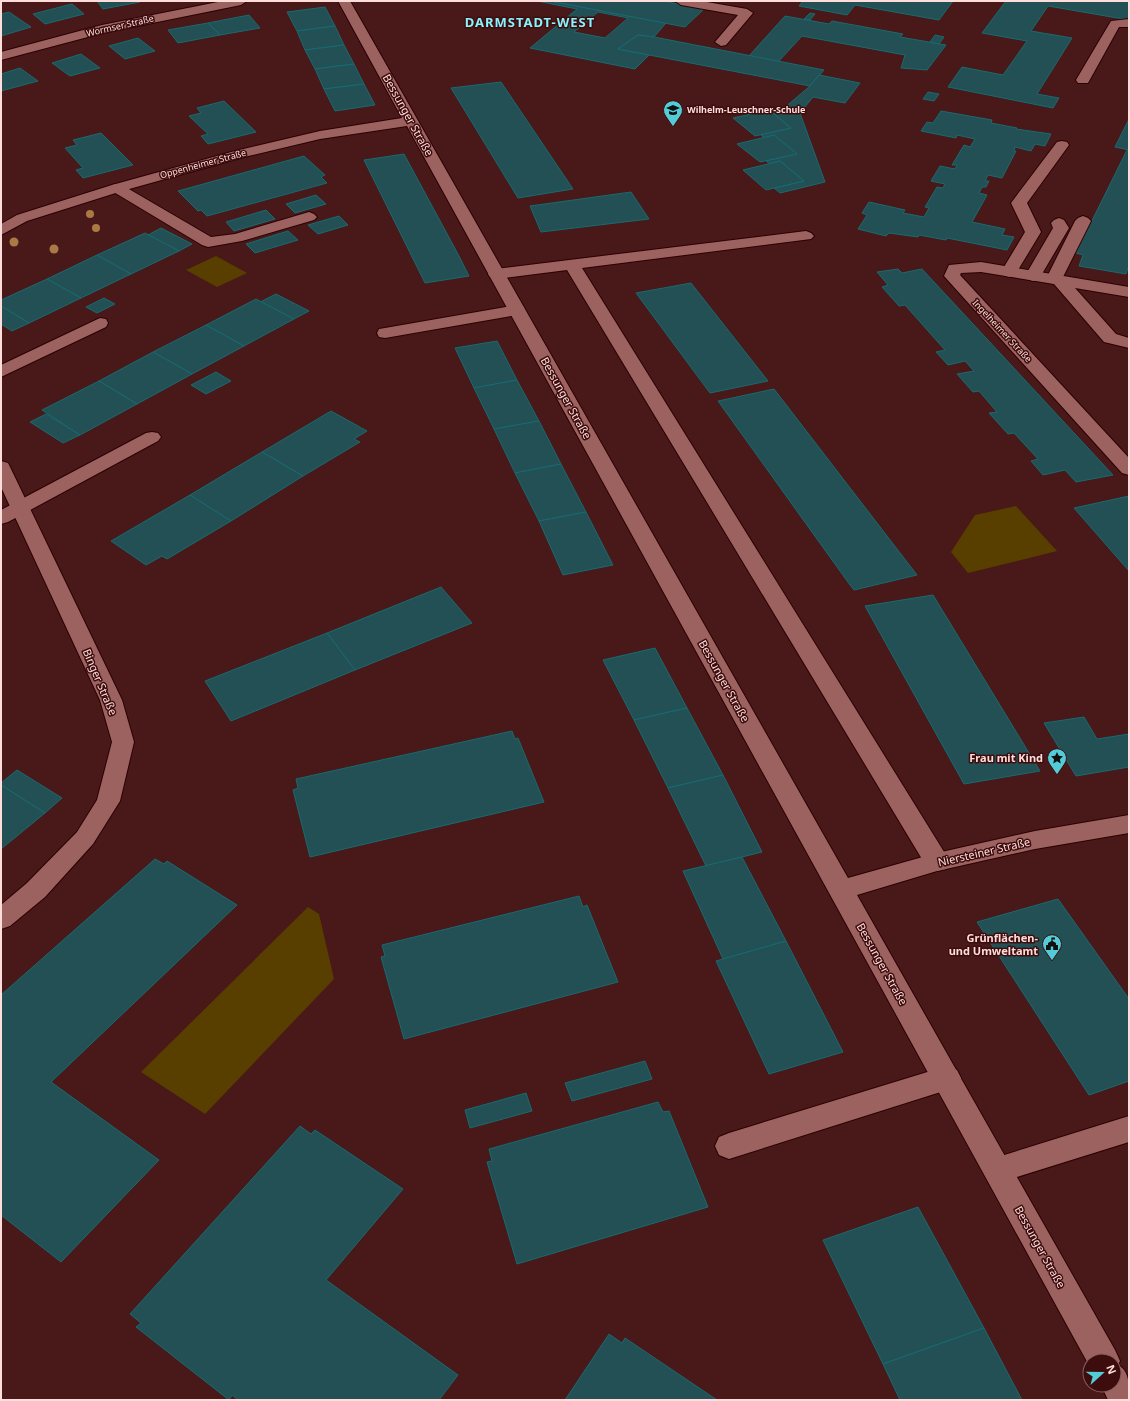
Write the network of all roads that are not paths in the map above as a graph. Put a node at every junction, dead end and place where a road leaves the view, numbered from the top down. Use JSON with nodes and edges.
{"nodes":[{"id":1,"x":241,"y":1,"type":"edge"},
{"id":2,"x":344,"y":1,"type":"edge"},
{"id":3,"x":681,"y":1,"type":"edge"},
{"id":4,"x":1129,"y":23,"type":"edge"},
{"id":5,"x":722,"y":42,"type":"dead end"},
{"id":6,"x":1,"y":56,"type":"edge"},
{"id":7,"x":1083,"y":80,"type":"dead end"},
{"id":8,"x":411,"y":121,"type":"junction"},
{"id":9,"x":1062,"y":145,"type":"dead end"},
{"id":10,"x":117,"y":188,"type":"junction"},
{"id":11,"x":310,"y":217,"type":"dead end"},
{"id":12,"x":1083,"y":221,"type":"dead end"},
{"id":13,"x":1059,"y":222,"type":"dead end"},
{"id":14,"x":1,"y":230,"type":"edge"},
{"id":15,"x":806,"y":236,"type":"dead end"},
{"id":16,"x":572,"y":264,"type":"junction"},
{"id":17,"x":1009,"y":272,"type":"junction"},
{"id":18,"x":496,"y":274,"type":"junction"},
{"id":19,"x":1033,"y":276,"type":"junction"},
{"id":20,"x":1056,"y":280,"type":"junction"},
{"id":21,"x":1129,"y":292,"type":"edge"},
{"id":22,"x":517,"y":310,"type":"junction"},
{"id":23,"x":100,"y":323,"type":"dead end"},
{"id":24,"x":385,"y":333,"type":"dead end"},
{"id":25,"x":1129,"y":343,"type":"edge"},
{"id":26,"x":1,"y":372,"type":"edge"},
{"id":27,"x":152,"y":437,"type":"dead end"},
{"id":28,"x":1,"y":467,"type":"edge"},
{"id":29,"x":1129,"y":469,"type":"edge"},
{"id":30,"x":20,"y":508,"type":"junction"},
{"id":31,"x":1,"y":518,"type":"edge"},
{"id":32,"x":1129,"y":824,"type":"edge"},
{"id":33,"x":937,"y":862,"type":"junction"},
{"id":34,"x":841,"y":890,"type":"junction"},
{"id":35,"x":1,"y":919,"type":"edge"},
{"id":36,"x":947,"y":1078,"type":"junction"},
{"id":37,"x":1129,"y":1129,"type":"edge"},
{"id":38,"x":729,"y":1146,"type":"dead end"},
{"id":39,"x":998,"y":1170,"type":"junction"},
{"id":40,"x":1100,"y":1353,"type":"edge"}],
"edges":[{"from":1,"to":6,"type":"street","name":"Wormser Straße"},
{"from":2,"to":8,"type":"street","name":"Bessunger Straße"},
{"from":3,"to":5,"type":"street"},
{"from":4,"to":7,"type":"street"},
{"from":8,"to":10,"type":"street","name":"Oppenheimer Straße"},
{"from":8,"to":18,"type":"street","name":"Bessunger Straße"},
{"from":9,"to":17,"type":"street"},
{"from":10,"to":11,"type":"street"},
{"from":10,"to":14,"type":"street","name":"Oppenheimer Straße"},
{"from":12,"to":20,"type":"street"},
{"from":13,"to":19,"type":"street"},
{"from":15,"to":16,"type":"street"},
{"from":16,"to":18,"type":"street"},
{"from":16,"to":33,"type":"street"},
{"from":17,"to":19,"type":"street","name":"Ingelheimer Straße"},
{"from":17,"to":29,"type":"street","name":"Ingelheimer Straße"},
{"from":18,"to":22,"type":"street","name":"Bessunger Straße"},
{"from":19,"to":20,"type":"street","name":"Ingelheimer Straße"},
{"from":20,"to":21,"type":"street","name":"Ingelheimer Straße"},
{"from":20,"to":25,"type":"street"},
{"from":22,"to":24,"type":"street"},
{"from":22,"to":34,"type":"street","name":"Bessunger Straße"},
{"from":23,"to":26,"type":"street"},
{"from":27,"to":30,"type":"street"},
{"from":28,"to":30,"type":"street","name":"Binger Straße"},
{"from":30,"to":31,"type":"street"},
{"from":30,"to":35,"type":"street","name":"Binger Straße"},
{"from":32,"to":33,"type":"street","name":"Niersteiner Straße"},
{"from":33,"to":34,"type":"street","name":"Niersteiner Straße"},
{"from":34,"to":36,"type":"street","name":"Bessunger Straße"},
{"from":36,"to":38,"type":"street"},
{"from":36,"to":39,"type":"street","name":"Bessunger Straße"},
{"from":37,"to":39,"type":"street"},
{"from":39,"to":40,"type":"street","name":"Bessunger Straße"}]}
